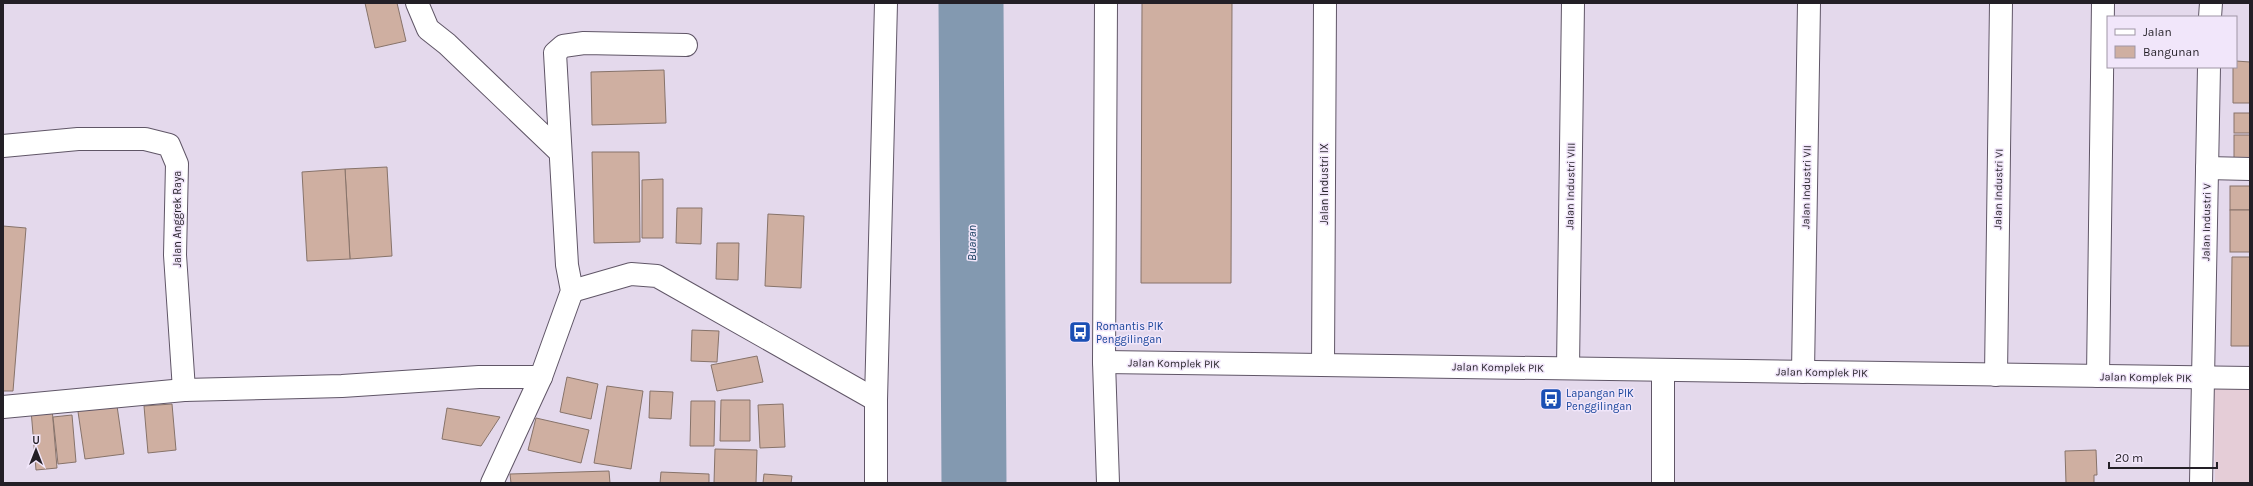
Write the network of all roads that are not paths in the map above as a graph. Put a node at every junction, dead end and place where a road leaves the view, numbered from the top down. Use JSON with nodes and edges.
{"nodes":[{"id":1,"x":417,"y":3,"type":"edge"},
{"id":2,"x":886,"y":3,"type":"edge"},
{"id":3,"x":1106,"y":3,"type":"edge"},
{"id":4,"x":1325,"y":3,"type":"edge"},
{"id":5,"x":1573,"y":3,"type":"edge"},
{"id":6,"x":1809,"y":3,"type":"edge"},
{"id":7,"x":2001,"y":3,"type":"edge"},
{"id":8,"x":2103,"y":3,"type":"edge"},
{"id":9,"x":2211,"y":3,"type":"edge"},
{"id":10,"x":2210,"y":16,"type":"edge"},
{"id":11,"x":686,"y":45,"type":"dead end"},
{"id":12,"x":2210,"y":68,"type":"edge"},
{"id":13,"x":3,"y":146,"type":"edge"},
{"id":14,"x":560,"y":152,"type":"junction"},
{"id":15,"x":2207,"y":168,"type":"junction"},
{"id":16,"x":2250,"y":169,"type":"edge"},
{"id":17,"x":572,"y":291,"type":"junction"},
{"id":18,"x":1104,"y":362,"type":"junction"},
{"id":19,"x":1323,"y":365,"type":"junction"},
{"id":20,"x":1568,"y":368,"type":"junction"},
{"id":21,"x":1663,"y":370,"type":"junction"},
{"id":22,"x":1803,"y":372,"type":"junction"},
{"id":23,"x":1996,"y":375,"type":"junction"},
{"id":24,"x":2098,"y":376,"type":"junction"},
{"id":25,"x":541,"y":377,"type":"junction"},
{"id":26,"x":2203,"y":378,"type":"junction"},
{"id":27,"x":2250,"y":378,"type":"edge"},
{"id":28,"x":184,"y":390,"type":"junction"},
{"id":29,"x":876,"y":400,"type":"junction"},
{"id":30,"x":3,"y":407,"type":"edge"},
{"id":31,"x":492,"y":483,"type":"edge"},
{"id":32,"x":876,"y":483,"type":"edge"},
{"id":33,"x":1108,"y":483,"type":"edge"},
{"id":34,"x":1663,"y":483,"type":"edge"},
{"id":35,"x":2201,"y":483,"type":"edge"}],
"edges":[{"from":1,"to":14,"type":"street"},
{"from":2,"to":29,"type":"street"},
{"from":3,"to":18,"type":"street"},
{"from":4,"to":19,"type":"street","name":"Jalan Industri IX"},
{"from":5,"to":20,"type":"street","name":"Jalan Industri VIII"},
{"from":6,"to":22,"type":"street","name":"Jalan Industri VII"},
{"from":7,"to":23,"type":"street","name":"Jalan Industri VI"},
{"from":8,"to":24,"type":"street"},
{"from":9,"to":10,"type":"street"},
{"from":11,"to":14,"type":"street"},
{"from":12,"to":15,"type":"street","name":"Jalan Industri V"},
{"from":13,"to":28,"type":"street","name":"Jalan Anggrek Raya"},
{"from":14,"to":17,"type":"street"},
{"from":15,"to":16,"type":"street"},
{"from":15,"to":26,"type":"street","name":"Jalan Industri V"},
{"from":17,"to":25,"type":"street"},
{"from":17,"to":29,"type":"street"},
{"from":18,"to":19,"type":"street","name":"Jalan Komplek PIK"},
{"from":18,"to":33,"type":"street"},
{"from":19,"to":20,"type":"street","name":"Jalan Komplek PIK"},
{"from":20,"to":21,"type":"street","name":"Jalan Komplek PIK"},
{"from":21,"to":22,"type":"street","name":"Jalan Komplek PIK"},
{"from":21,"to":34,"type":"street"},
{"from":22,"to":23,"type":"street","name":"Jalan Komplek PIK"},
{"from":23,"to":24,"type":"street","name":"Jalan Komplek PIK"},
{"from":24,"to":26,"type":"street","name":"Jalan Komplek PIK"},
{"from":25,"to":28,"type":"street"},
{"from":25,"to":31,"type":"street"},
{"from":26,"to":27,"type":"street","name":"Jalan Komplek PIK"},
{"from":26,"to":35,"type":"street","name":"Jalan Industri V"},
{"from":28,"to":30,"type":"street"},
{"from":29,"to":32,"type":"street"}]}
